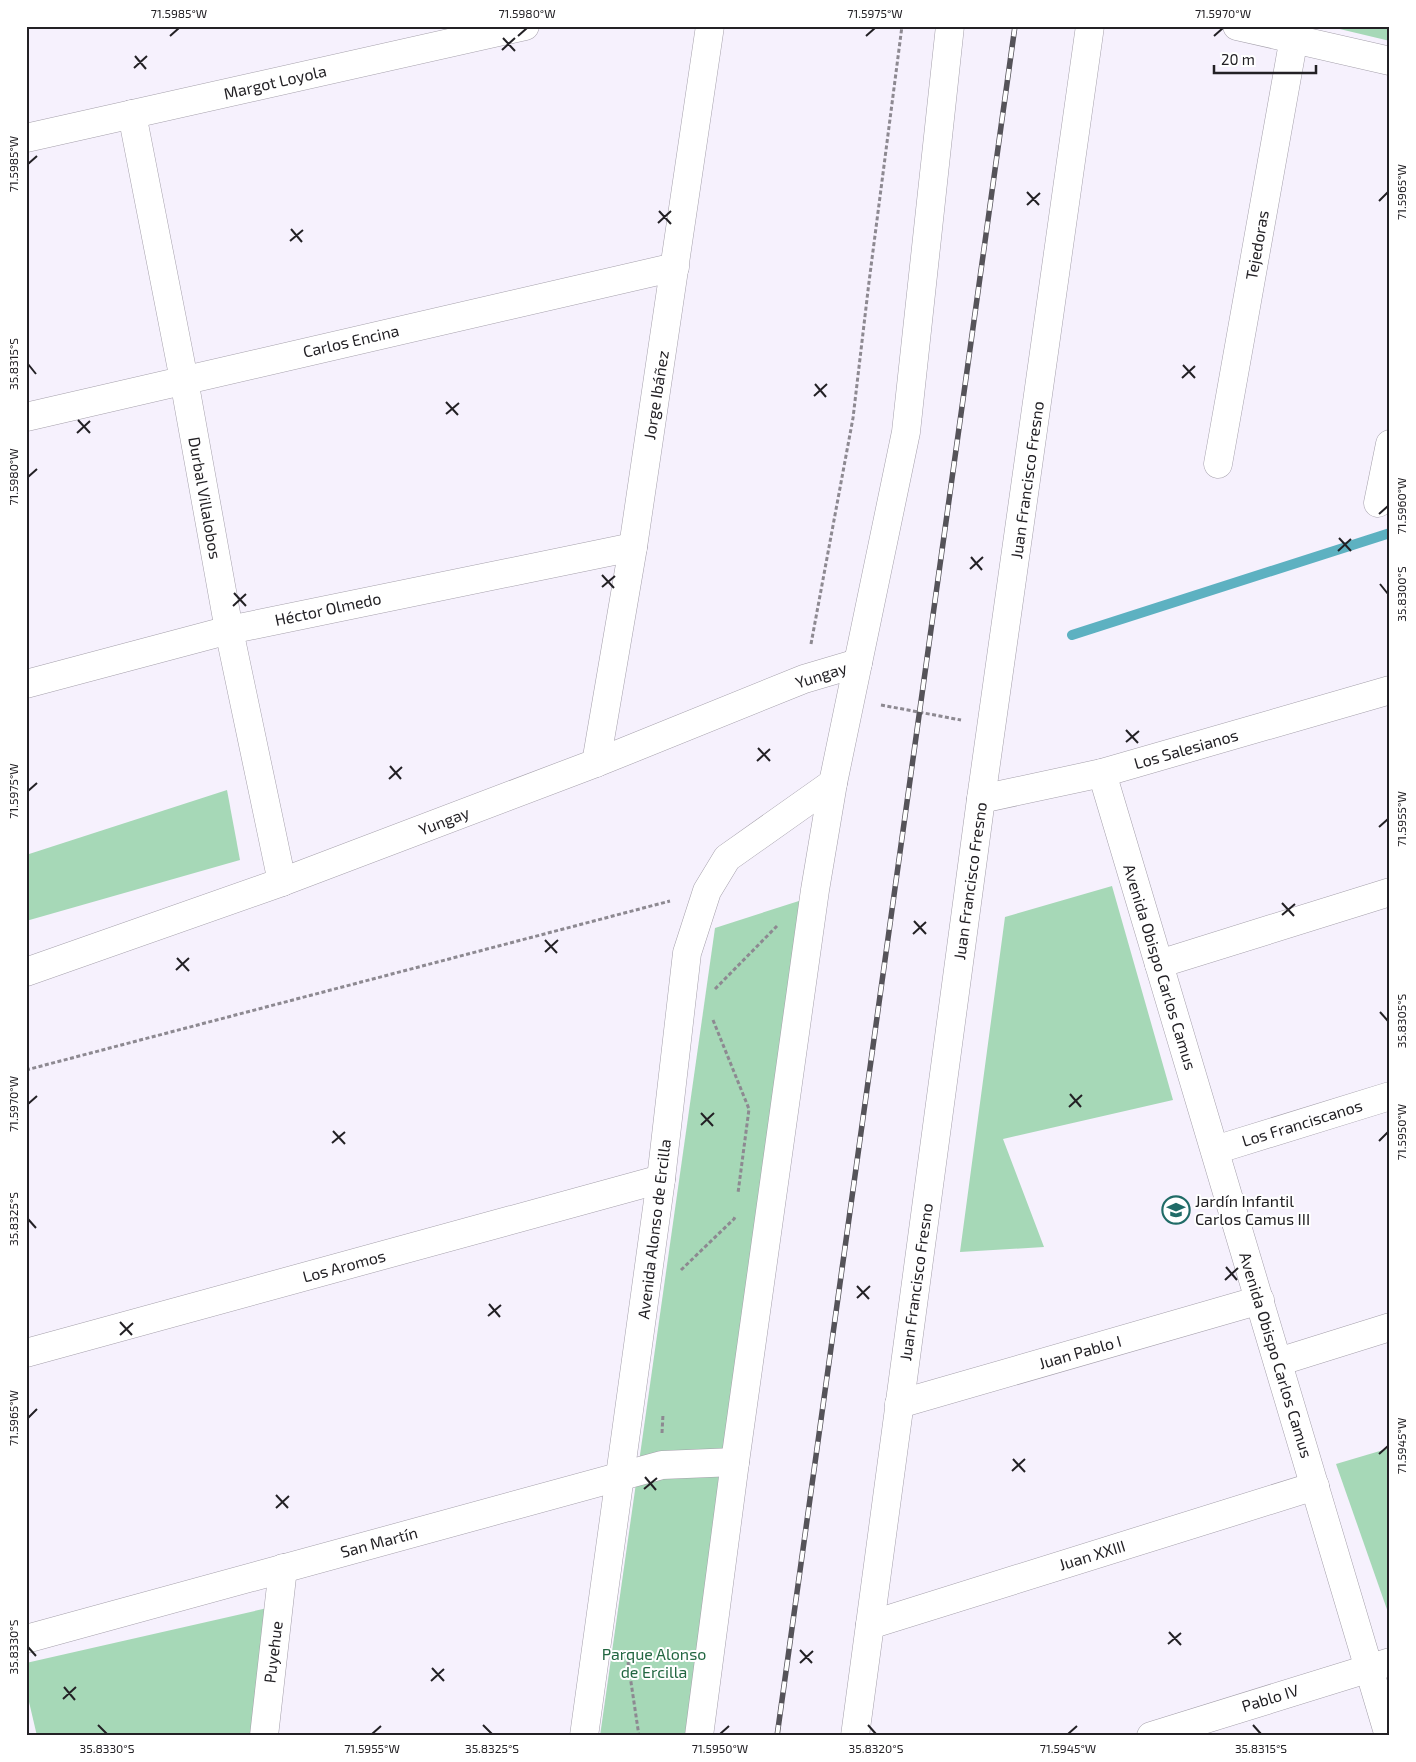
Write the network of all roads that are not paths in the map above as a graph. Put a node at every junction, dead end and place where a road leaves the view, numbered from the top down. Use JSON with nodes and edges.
{"nodes":[{"id":1,"x":524,"y":26,"type":"edge"},
{"id":2,"x":710,"y":26,"type":"edge"},
{"id":3,"x":950,"y":26,"type":"edge"},
{"id":4,"x":1090,"y":26,"type":"edge"},
{"id":5,"x":1237,"y":26,"type":"edge"},
{"id":6,"x":1295,"y":33,"type":"edge"},
{"id":7,"x":1390,"y":61,"type":"edge"},
{"id":8,"x":132,"y":114,"type":"junction"},
{"id":9,"x":26,"y":138,"type":"edge"},
{"id":10,"x":675,"y":267,"type":"junction"},
{"id":11,"x":184,"y":380,"type":"junction"},
{"id":12,"x":26,"y":417,"type":"edge"},
{"id":13,"x":1390,"y":444,"type":"edge"},
{"id":14,"x":1218,"y":464,"type":"dead end"},
{"id":15,"x":1378,"y":503,"type":"dead end"},
{"id":16,"x":633,"y":547,"type":"junction"},
{"id":17,"x":229,"y":630,"type":"junction"},
{"id":18,"x":858,"y":663,"type":"junction"},
{"id":19,"x":26,"y":684,"type":"edge"},
{"id":20,"x":1390,"y":690,"type":"edge"},
{"id":21,"x":596,"y":763,"type":"junction"},
{"id":22,"x":1102,"y":773,"type":"junction"},
{"id":23,"x":833,"y":783,"type":"junction"},
{"id":24,"x":981,"y":799,"type":"junction"},
{"id":25,"x":282,"y":882,"type":"junction"},
{"id":26,"x":1390,"y":892,"type":"edge"},
{"id":27,"x":1159,"y":964,"type":"junction"},
{"id":28,"x":26,"y":972,"type":"edge"},
{"id":29,"x":1390,"y":1096,"type":"edge"},
{"id":30,"x":1215,"y":1150,"type":"junction"},
{"id":31,"x":661,"y":1178,"type":"junction"},
{"id":32,"x":1260,"y":1300,"type":"junction"},
{"id":33,"x":1390,"y":1327,"type":"edge"},
{"id":34,"x":26,"y":1353,"type":"edge"},
{"id":35,"x":1278,"y":1362,"type":"junction"},
{"id":36,"x":899,"y":1404,"type":"junction"},
{"id":37,"x":735,"y":1462,"type":"junction"},
{"id":38,"x":621,"y":1476,"type":"junction"},
{"id":39,"x":1315,"y":1486,"type":"junction"},
{"id":40,"x":284,"y":1568,"type":"junction"},
{"id":41,"x":870,"y":1625,"type":"junction"},
{"id":42,"x":26,"y":1639,"type":"edge"},
{"id":43,"x":1380,"y":1664,"type":"edge"},
{"id":44,"x":264,"y":1736,"type":"edge"},
{"id":45,"x":584,"y":1736,"type":"edge"},
{"id":46,"x":699,"y":1736,"type":"edge"},
{"id":47,"x":855,"y":1736,"type":"edge"},
{"id":48,"x":1151,"y":1736,"type":"edge"},
{"id":49,"x":1389,"y":1736,"type":"edge"}],
"edges":[{"from":1,"to":8,"type":"street","name":"Margot Loyola"},
{"from":2,"to":10,"type":"street","name":"Jorge Ibáñez"},
{"from":3,"to":18,"type":"street"},
{"from":4,"to":24,"type":"street","name":"Juan Francisco Fresno"},
{"from":5,"to":6,"type":"street"},
{"from":6,"to":7,"type":"street"},
{"from":6,"to":14,"type":"street","name":"Tejedoras"},
{"from":8,"to":9,"type":"street","name":"Margot Loyola"},
{"from":8,"to":11,"type":"street","name":"Durbal Villalobos"},
{"from":10,"to":11,"type":"street","name":"Carlos Encina"},
{"from":10,"to":16,"type":"street","name":"Jorge Ibáñez"},
{"from":11,"to":12,"type":"street","name":"Carlos Encina"},
{"from":11,"to":17,"type":"street","name":"Durbal Villalobos"},
{"from":13,"to":15,"type":"street"},
{"from":16,"to":17,"type":"street","name":"Héctor Olmedo"},
{"from":16,"to":21,"type":"street","name":"Jorge Ibáñez"},
{"from":17,"to":19,"type":"street","name":"Héctor Olmedo"},
{"from":17,"to":25,"type":"street","name":"Durbal Villalobos"},
{"from":18,"to":21,"type":"street","name":"Yungay"},
{"from":18,"to":23,"type":"street"},
{"from":20,"to":22,"type":"street","name":"Los Salesianos"},
{"from":21,"to":25,"type":"street","name":"Yungay"},
{"from":22,"to":24,"type":"street","name":"Los Salesianos"},
{"from":22,"to":27,"type":"street","name":"Avenida Obispo Carlos Camus"},
{"from":23,"to":31,"type":"street","name":"Avenida Alonso de Ercilla"},
{"from":23,"to":37,"type":"street"},
{"from":24,"to":36,"type":"street","name":"Juan Francisco Fresno"},
{"from":25,"to":28,"type":"street","name":"Yungay"},
{"from":26,"to":27,"type":"street"},
{"from":27,"to":30,"type":"street","name":"Avenida Obispo Carlos Camus"},
{"from":29,"to":30,"type":"street","name":"Los Franciscanos"},
{"from":30,"to":32,"type":"street","name":"Avenida Obispo Carlos Camus"},
{"from":31,"to":34,"type":"street","name":"Los Aromos"},
{"from":31,"to":38,"type":"street","name":"Avenida Alonso de Ercilla"},
{"from":32,"to":35,"type":"street","name":"Avenida Obispo Carlos Camus"},
{"from":32,"to":36,"type":"street","name":"Juan Pablo I"},
{"from":33,"to":35,"type":"street"},
{"from":35,"to":39,"type":"street","name":"Avenida Obispo Carlos Camus"},
{"from":36,"to":41,"type":"street","name":"Juan Francisco Fresno"},
{"from":37,"to":38,"type":"street","name":"San Martín"},
{"from":37,"to":46,"type":"street"},
{"from":38,"to":40,"type":"street","name":"San Martín"},
{"from":38,"to":45,"type":"street","name":"Avenida Alonso de Ercilla"},
{"from":39,"to":41,"type":"street","name":"Juan XXIII"},
{"from":39,"to":43,"type":"street","name":"Avenida Obispo Carlos Camus"},
{"from":40,"to":42,"type":"street","name":"San Martín"},
{"from":40,"to":44,"type":"street","name":"Puyehue"},
{"from":41,"to":47,"type":"street","name":"Juan Francisco Fresno"},
{"from":43,"to":48,"type":"street","name":"Pablo IV"},
{"from":43,"to":49,"type":"street","name":"Avenida Obispo Carlos Camus"}]}
